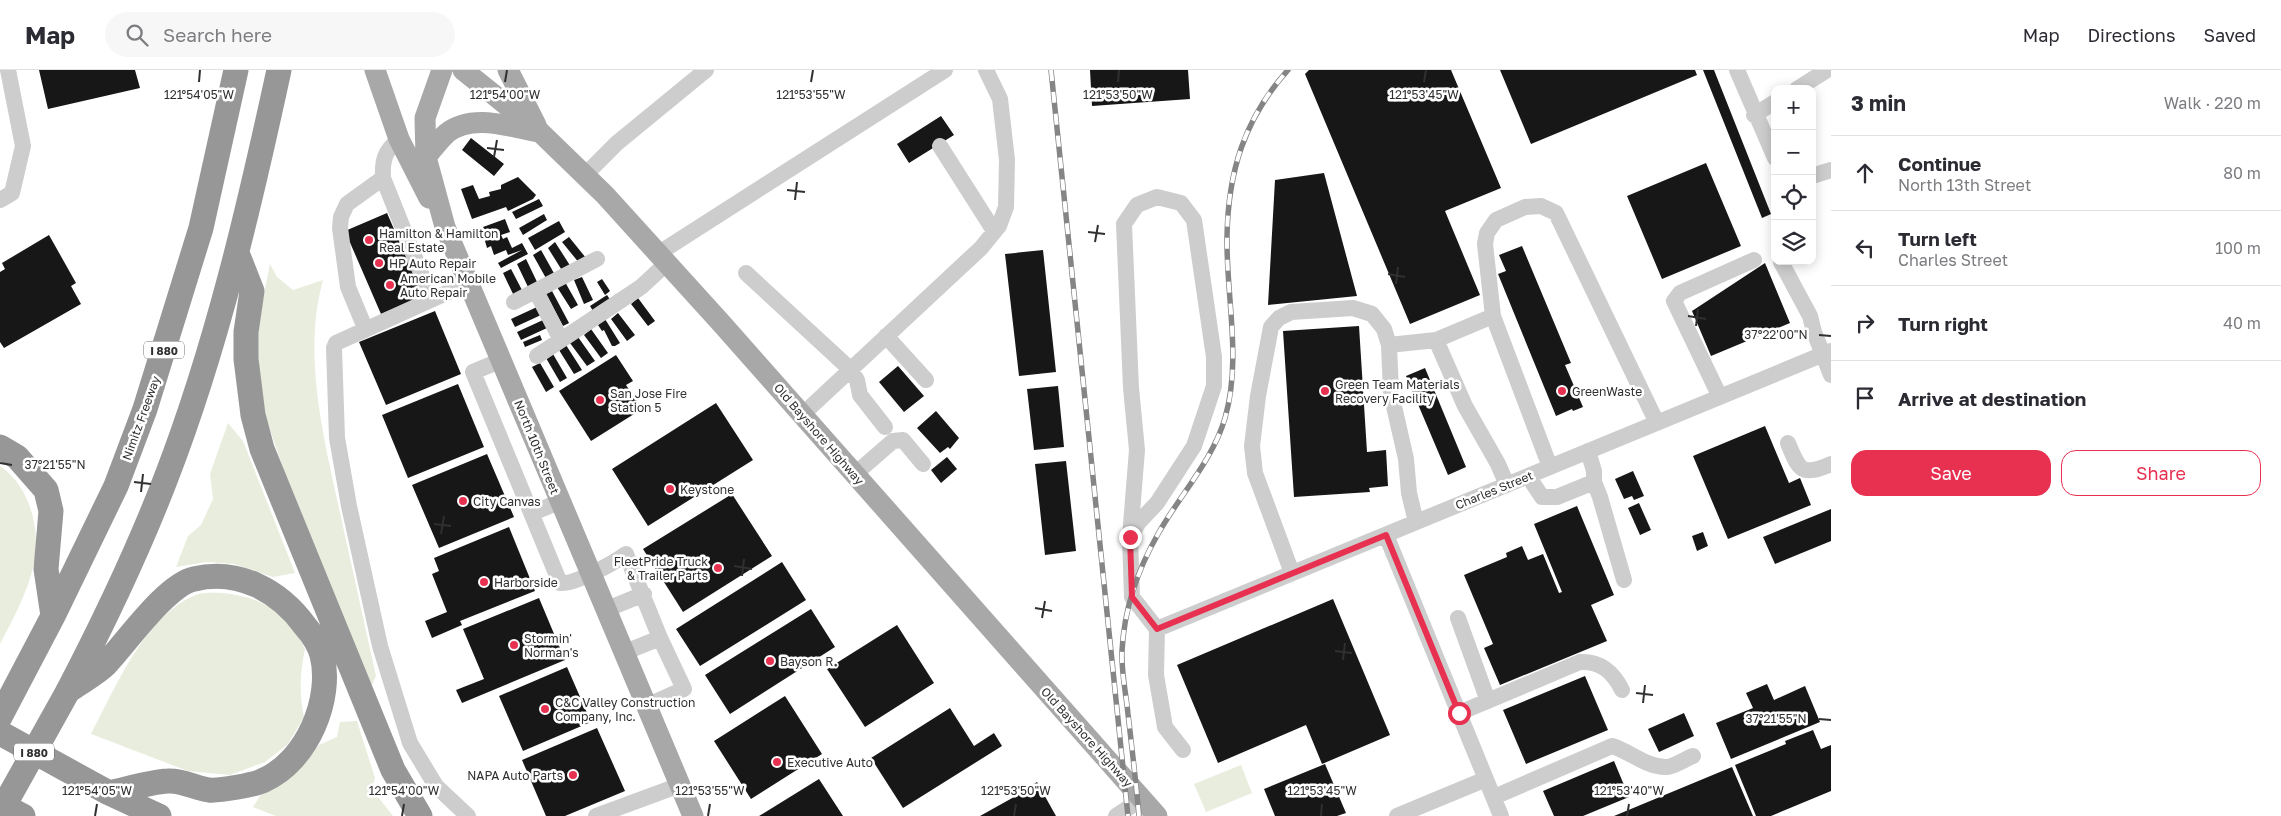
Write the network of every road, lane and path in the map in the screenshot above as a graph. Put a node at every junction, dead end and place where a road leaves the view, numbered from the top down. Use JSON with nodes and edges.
{"nodes":[{"id":1,"x":8,"y":70,"type":"edge"},
{"id":2,"x":236,"y":70,"type":"edge"},
{"id":3,"x":279,"y":70,"type":"edge"},
{"id":4,"x":375,"y":70,"type":"edge"},
{"id":5,"x":442,"y":70,"type":"edge"},
{"id":6,"x":463,"y":70,"type":"edge"},
{"id":7,"x":508,"y":70,"type":"edge"},
{"id":8,"x":706,"y":70,"type":"edge"},
{"id":9,"x":945,"y":70,"type":"edge"},
{"id":10,"x":986,"y":70,"type":"edge"},
{"id":11,"x":1737,"y":70,"type":"edge"},
{"id":12,"x":1827,"y":70,"type":"edge"},
{"id":13,"x":1803,"y":85,"type":"edge"},
{"id":14,"x":1771,"y":104,"type":"edge"},
{"id":15,"x":1754,"y":115,"type":"junction"},
{"id":16,"x":540,"y":132,"type":"junction"},
{"id":17,"x":399,"y":139,"type":"junction"},
{"id":18,"x":940,"y":146,"type":"dead end"},
{"id":19,"x":1771,"y":150,"type":"edge"},
{"id":20,"x":426,"y":157,"type":"junction"},
{"id":21,"x":1831,"y":170,"type":"edge"},
{"id":22,"x":585,"y":175,"type":"junction"},
{"id":23,"x":1815,"y":175,"type":"edge"},
{"id":24,"x":382,"y":178,"type":"junction"},
{"id":25,"x":0,"y":200,"type":"edge"},
{"id":26,"x":445,"y":227,"type":"junction"},
{"id":27,"x":994,"y":231,"type":"junction"},
{"id":28,"x":237,"y":253,"type":"junction"},
{"id":29,"x":663,"y":258,"type":"junction"},
{"id":30,"x":597,"y":259,"type":"dead end"},
{"id":31,"x":1754,"y":260,"type":"dead end"},
{"id":32,"x":1783,"y":265,"type":"edge"},
{"id":33,"x":746,"y":272,"type":"dead end"},
{"id":34,"x":469,"y":283,"type":"junction"},
{"id":35,"x":536,"y":291,"type":"junction"},
{"id":36,"x":433,"y":299,"type":"junction"},
{"id":37,"x":514,"y":302,"type":"dead end"},
{"id":38,"x":1492,"y":316,"type":"junction"},
{"id":39,"x":365,"y":328,"type":"junction"},
{"id":40,"x":886,"y":336,"type":"junction"},
{"id":41,"x":561,"y":340,"type":"junction"},
{"id":42,"x":1436,"y":340,"type":"junction"},
{"id":43,"x":1390,"y":345,"type":"junction"},
{"id":44,"x":1827,"y":353,"type":"edge"},
{"id":45,"x":537,"y":356,"type":"dead end"},
{"id":46,"x":502,"y":360,"type":"junction"},
{"id":47,"x":850,"y":369,"type":"junction"},
{"id":48,"x":1831,"y":375,"type":"edge"},
{"id":49,"x":926,"y":380,"type":"dead end"},
{"id":50,"x":1720,"y":397,"type":"junction"},
{"id":51,"x":802,"y":414,"type":"junction"},
{"id":52,"x":1657,"y":423,"type":"junction"},
{"id":53,"x":884,"y":427,"type":"dead end"},
{"id":54,"x":1788,"y":443,"type":"dead end"},
{"id":55,"x":0,"y":446,"type":"edge"},
{"id":56,"x":1588,"y":452,"type":"junction"},
{"id":57,"x":923,"y":464,"type":"dead end"},
{"id":58,"x":1831,"y":464,"type":"edge"},
{"id":59,"x":1550,"y":467,"type":"junction"},
{"id":60,"x":855,"y":474,"type":"junction"},
{"id":61,"x":1528,"y":476,"type":"junction"},
{"id":62,"x":1594,"y":482,"type":"junction"},
{"id":63,"x":1506,"y":485,"type":"junction"},
{"id":64,"x":559,"y":502,"type":"junction"},
{"id":65,"x":532,"y":513,"type":"junction"},
{"id":66,"x":1416,"y":522,"type":"junction"},
{"id":67,"x":1386,"y":535,"type":"junction"},
{"id":68,"x":1130,"y":537,"type":"junction"},
{"id":69,"x":590,"y":573,"type":"junction"},
{"id":70,"x":1292,"y":573,"type":"junction"},
{"id":71,"x":1624,"y":580,"type":"dead end"},
{"id":72,"x":644,"y":594,"type":"junction"},
{"id":73,"x":605,"y":610,"type":"junction"},
{"id":74,"x":53,"y":616,"type":"junction"},
{"id":75,"x":1458,"y":618,"type":"dead end"},
{"id":76,"x":1157,"y":629,"type":"junction"},
{"id":77,"x":660,"y":638,"type":"junction"},
{"id":78,"x":623,"y":653,"type":"junction"},
{"id":79,"x":95,"y":661,"type":"junction"},
{"id":80,"x":1622,"y":690,"type":"dead end"},
{"id":81,"x":1488,"y":701,"type":"junction"},
{"id":82,"x":646,"y":706,"type":"junction"},
{"id":83,"x":1459,"y":713,"type":"junction"},
{"id":84,"x":0,"y":717,"type":"edge"},
{"id":85,"x":0,"y":733,"type":"edge"},
{"id":86,"x":1183,"y":750,"type":"dead end"},
{"id":87,"x":1693,"y":756,"type":"dead end"},
{"id":88,"x":1486,"y":779,"type":"junction"},
{"id":89,"x":680,"y":785,"type":"junction"},
{"id":90,"x":109,"y":793,"type":"junction"},
{"id":91,"x":1494,"y":797,"type":"junction"},
{"id":92,"x":1142,"y":799,"type":"junction"},
{"id":93,"x":0,"y":804,"type":"edge"},
{"id":94,"x":0,"y":812,"type":"edge"},
{"id":95,"x":23,"y":816,"type":"edge"},
{"id":96,"x":159,"y":816,"type":"edge"},
{"id":97,"x":420,"y":816,"type":"edge"},
{"id":98,"x":468,"y":816,"type":"edge"},
{"id":99,"x":596,"y":816,"type":"edge"},
{"id":100,"x":693,"y":816,"type":"edge"},
{"id":101,"x":1116,"y":816,"type":"edge"},
{"id":102,"x":1157,"y":816,"type":"edge"},
{"id":103,"x":1397,"y":816,"type":"edge"},
{"id":104,"x":1501,"y":816,"type":"edge"}],
"edges":[{"from":1,"to":25,"type":"street"},
{"from":2,"to":74,"type":"highway","name":"Nimitz Freeway","number":"I 880"},
{"from":3,"to":28,"type":"highway"},
{"from":4,"to":17,"type":"main road"},
{"from":5,"to":20,"type":"main road","name":"North 10th Street"},
{"from":6,"to":16,"type":"main road","name":"Old Bayshore Highway"},
{"from":7,"to":16,"type":"main road"},
{"from":8,"to":22,"type":"street"},
{"from":9,"to":29,"type":"street"},
{"from":10,"to":27,"type":"street"},
{"from":11,"to":15,"type":"street"},
{"from":12,"to":13,"type":"street"},
{"from":14,"to":15,"type":"street"},
{"from":15,"to":19,"type":"street"},
{"from":16,"to":20,"type":"main road"},
{"from":16,"to":22,"type":"main road","name":"Old Bayshore Highway"},
{"from":17,"to":24,"type":"street"},
{"from":17,"to":26,"type":"main road"},
{"from":18,"to":27,"type":"street"},
{"from":20,"to":26,"type":"main road","name":"North 10th Street"},
{"from":21,"to":23,"type":"street"},
{"from":22,"to":29,"type":"main road","name":"Old Bayshore Highway"},
{"from":24,"to":36,"type":"street"},
{"from":24,"to":39,"type":"street"},
{"from":26,"to":34,"type":"main road","name":"North 10th Street"},
{"from":27,"to":40,"type":"street"},
{"from":28,"to":79,"type":"highway"},
{"from":28,"to":97,"type":"highway"},
{"from":29,"to":41,"type":"street"},
{"from":29,"to":51,"type":"main road","name":"Old Bayshore Highway"},
{"from":30,"to":35,"type":"street"},
{"from":31,"to":50,"type":"street"},
{"from":32,"to":44,"type":"street"},
{"from":33,"to":47,"type":"street"},
{"from":34,"to":36,"type":"street"},
{"from":34,"to":46,"type":"main road","name":"North 10th Street"},
{"from":35,"to":37,"type":"street"},
{"from":35,"to":41,"type":"street"},
{"from":36,"to":39,"type":"street"},
{"from":38,"to":42,"type":"street"},
{"from":38,"to":52,"type":"street"},
{"from":38,"to":59,"type":"street"},
{"from":39,"to":98,"type":"street"},
{"from":40,"to":47,"type":"street"},
{"from":40,"to":49,"type":"street"},
{"from":41,"to":45,"type":"street"},
{"from":42,"to":43,"type":"street"},
{"from":42,"to":63,"type":"street"},
{"from":43,"to":66,"type":"street"},
{"from":43,"to":70,"type":"street"},
{"from":44,"to":48,"type":"street"},
{"from":44,"to":50,"type":"street","name":"Charles Street"},
{"from":46,"to":64,"type":"main road","name":"North 10th Street"},
{"from":46,"to":65,"type":"street"},
{"from":47,"to":51,"type":"street"},
{"from":47,"to":53,"type":"street"},
{"from":50,"to":52,"type":"street","name":"Charles Street"},
{"from":51,"to":60,"type":"main road","name":"Old Bayshore Highway"},
{"from":52,"to":56,"type":"street","name":"Charles Street"},
{"from":54,"to":58,"type":"street"},
{"from":55,"to":74,"type":"highway"},
{"from":56,"to":59,"type":"street","name":"Charles Street"},
{"from":56,"to":62,"type":"street"},
{"from":57,"to":60,"type":"street"},
{"from":59,"to":61,"type":"street","name":"Charles Street"},
{"from":60,"to":92,"type":"main road","name":"Old Bayshore Highway"},
{"from":61,"to":62,"type":"street"},
{"from":61,"to":63,"type":"street","name":"Charles Street"},
{"from":62,"to":71,"type":"street"},
{"from":63,"to":66,"type":"street","name":"Charles Street"},
{"from":64,"to":65,"type":"street"},
{"from":64,"to":69,"type":"main road","name":"North 10th Street"},
{"from":65,"to":69,"type":"street"},
{"from":66,"to":67,"type":"street","name":"Charles Street"},
{"from":67,"to":70,"type":"street","name":"Charles Street"},
{"from":67,"to":83,"type":"street"},
{"from":68,"to":68,"type":"street"},
{"from":68,"to":76,"type":"street"},
{"from":69,"to":72,"type":"street"},
{"from":69,"to":73,"type":"main road","name":"North 10th Street"},
{"from":70,"to":76,"type":"street","name":"Charles Street"},
{"from":72,"to":73,"type":"street"},
{"from":72,"to":77,"type":"street"},
{"from":73,"to":78,"type":"main road","name":"North 10th Street"},
{"from":74,"to":84,"type":"highway","name":"Nimitz Freeway","number":"I 880"},
{"from":75,"to":81,"type":"street"},
{"from":76,"to":86,"type":"street"},
{"from":77,"to":78,"type":"street"},
{"from":77,"to":82,"type":"street"},
{"from":78,"to":82,"type":"main road","name":"North 10th Street"},
{"from":79,"to":90,"type":"highway"},
{"from":79,"to":94,"type":"highway","number":"I 880","bridge":true},
{"from":80,"to":81,"type":"street"},
{"from":81,"to":83,"type":"street"},
{"from":82,"to":89,"type":"main road","name":"North 10th Street"},
{"from":83,"to":88,"type":"street"},
{"from":85,"to":90,"type":"highway"},
{"from":87,"to":91,"type":"street"},
{"from":88,"to":91,"type":"street"},
{"from":88,"to":103,"type":"street"},
{"from":89,"to":99,"type":"street"},
{"from":89,"to":100,"type":"main road","name":"North 10th Street"},
{"from":90,"to":96,"type":"highway"},
{"from":91,"to":104,"type":"street"},
{"from":92,"to":101,"type":"street"},
{"from":92,"to":102,"type":"main road","name":"Old Bayshore Highway"},
{"from":93,"to":95,"type":"highway"}]}
